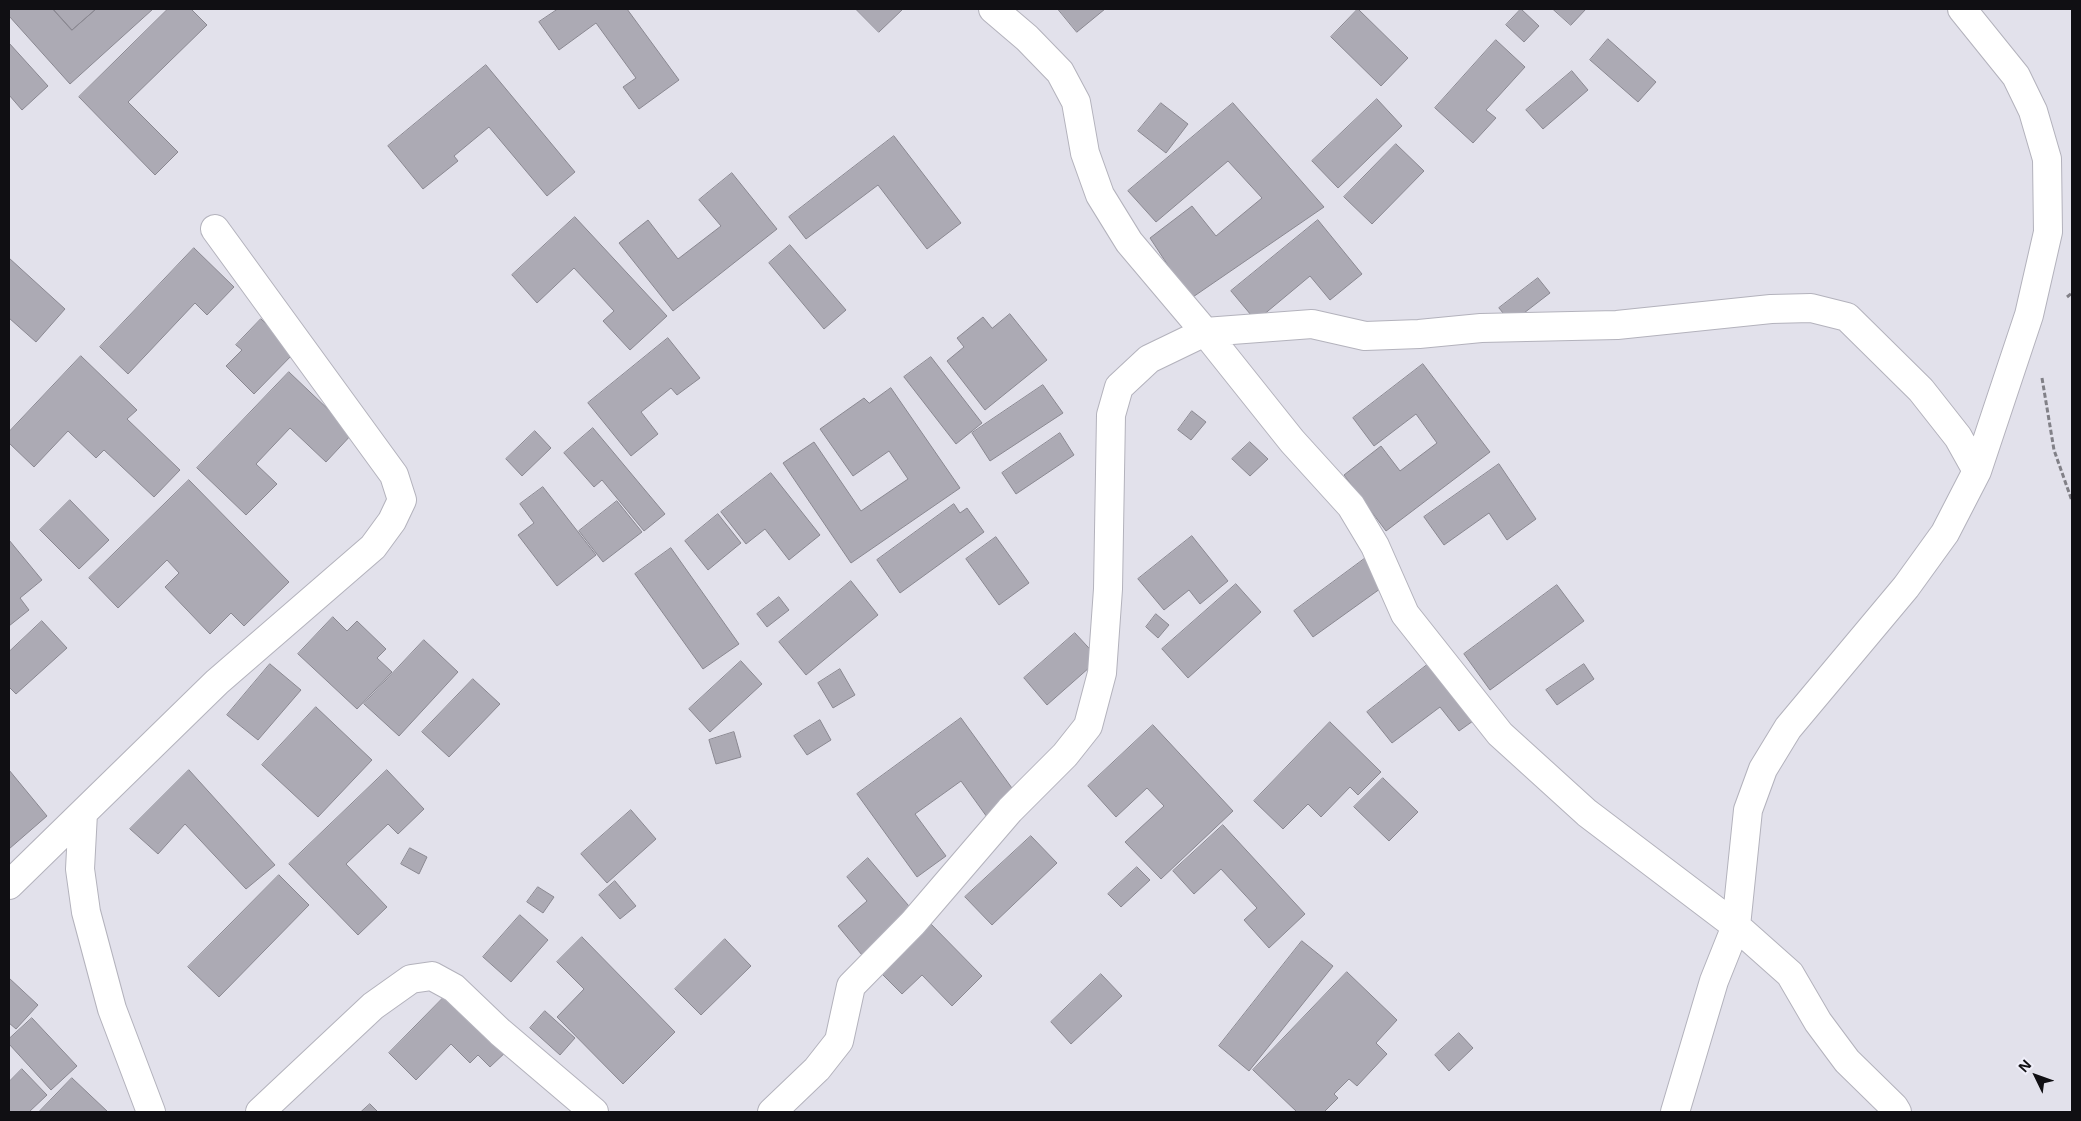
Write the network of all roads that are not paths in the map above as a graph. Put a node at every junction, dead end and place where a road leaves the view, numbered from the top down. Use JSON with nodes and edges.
{"nodes":[{"id":1,"x":993,"y":9,"type":"edge"},
{"id":2,"x":1962,"y":9,"type":"edge"},
{"id":3,"x":215,"y":228,"type":"dead end"},
{"id":4,"x":1206,"y":332,"type":"junction"},
{"id":5,"x":1977,"y":471,"type":"junction"},
{"id":6,"x":82,"y":812,"type":"junction"},
{"id":7,"x":9,"y":885,"type":"edge"},
{"id":8,"x":1736,"y":926,"type":"junction"},
{"id":9,"x":151,"y":1112,"type":"edge"},
{"id":10,"x":260,"y":1112,"type":"edge"},
{"id":11,"x":594,"y":1112,"type":"edge"},
{"id":12,"x":772,"y":1112,"type":"edge"},
{"id":13,"x":1674,"y":1112,"type":"edge"},
{"id":14,"x":1897,"y":1112,"type":"edge"}],
"edges":[{"from":1,"to":4,"type":"street"},
{"from":2,"to":5,"type":"street"},
{"from":3,"to":6,"type":"street"},
{"from":4,"to":5,"type":"street"},
{"from":4,"to":8,"type":"street"},
{"from":4,"to":12,"type":"street"},
{"from":5,"to":8,"type":"street"},
{"from":6,"to":7,"type":"street"},
{"from":6,"to":9,"type":"street"},
{"from":8,"to":13,"type":"street"},
{"from":8,"to":14,"type":"street"},
{"from":10,"to":11,"type":"street"}]}
